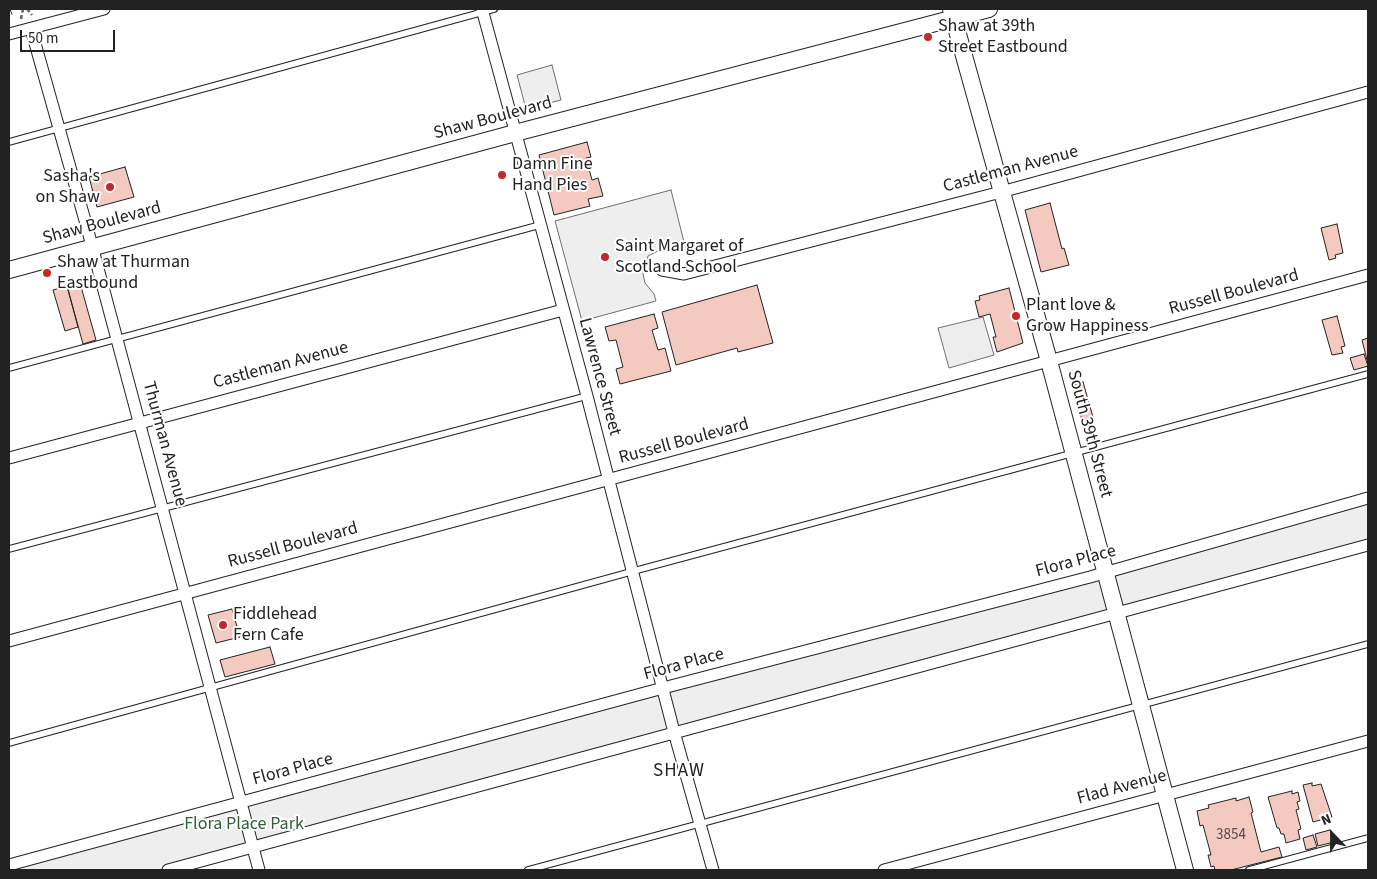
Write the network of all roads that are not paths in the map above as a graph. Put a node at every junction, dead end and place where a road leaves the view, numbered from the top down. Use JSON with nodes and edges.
{"nodes":[{"id":1,"x":104,"y":9,"type":"edge"},
{"id":2,"x":989,"y":9,"type":"edge"},
{"id":3,"x":486,"y":10,"type":"edge"},
{"id":4,"x":952,"y":14,"type":"edge"},
{"id":5,"x":30,"y":29,"type":"junction"},
{"id":6,"x":9,"y":34,"type":"edge"},
{"id":7,"x":1368,"y":92,"type":"edge"},
{"id":8,"x":58,"y":129,"type":"junction"},
{"id":9,"x":515,"y":133,"type":"junction"},
{"id":10,"x":9,"y":142,"type":"edge"},
{"id":11,"x":1001,"y":192,"type":"junction"},
{"id":12,"x":540,"y":225,"type":"junction"},
{"id":13,"x":92,"y":247,"type":"junction"},
{"id":14,"x":9,"y":270,"type":"edge"},
{"id":15,"x":662,"y":270,"type":"dead end"},
{"id":16,"x":1368,"y":275,"type":"edge"},
{"id":17,"x":563,"y":310,"type":"junction"},
{"id":18,"x":117,"y":340,"type":"junction"},
{"id":19,"x":1049,"y":361,"type":"junction"},
{"id":20,"x":9,"y":368,"type":"edge"},
{"id":21,"x":1368,"y":374,"type":"edge"},
{"id":22,"x":587,"y":396,"type":"junction"},
{"id":23,"x":140,"y":422,"type":"junction"},
{"id":24,"x":1074,"y":454,"type":"junction"},
{"id":25,"x":9,"y":458,"type":"edge"},
{"id":26,"x":607,"y":481,"type":"junction"},
{"id":27,"x":1368,"y":498,"type":"edge"},
{"id":28,"x":162,"y":507,"type":"junction"},
{"id":29,"x":1368,"y":544,"type":"edge"},
{"id":30,"x":9,"y":549,"type":"edge"},
{"id":31,"x":633,"y":572,"type":"junction"},
{"id":32,"x":1105,"y":572,"type":"junction"},
{"id":33,"x":185,"y":592,"type":"junction"},
{"id":34,"x":1116,"y":613,"type":"junction"},
{"id":35,"x":9,"y":640,"type":"edge"},
{"id":36,"x":1368,"y":644,"type":"edge"},
{"id":37,"x":211,"y":688,"type":"junction"},
{"id":38,"x":663,"y":688,"type":"junction"},
{"id":39,"x":1141,"y":705,"type":"junction"},
{"id":40,"x":674,"y":732,"type":"junction"},
{"id":41,"x":1368,"y":741,"type":"edge"},
{"id":42,"x":9,"y":743,"type":"edge"},
{"id":43,"x":1165,"y":795,"type":"junction"},
{"id":44,"x":241,"y":802,"type":"junction"},
{"id":45,"x":699,"y":824,"type":"junction"},
{"id":46,"x":1368,"y":838,"type":"edge"},
{"id":47,"x":253,"y":847,"type":"junction"},
{"id":48,"x":9,"y":865,"type":"edge"},
{"id":49,"x":168,"y":870,"type":"edge"},
{"id":50,"x":259,"y":870,"type":"edge"},
{"id":51,"x":528,"y":870,"type":"edge"},
{"id":52,"x":713,"y":870,"type":"edge"},
{"id":53,"x":884,"y":870,"type":"edge"},
{"id":54,"x":1185,"y":870,"type":"edge"},
{"id":55,"x":1249,"y":870,"type":"edge"}],
"edges":[{"from":1,"to":5,"type":"street"},
{"from":2,"to":4,"type":"street","name":"Shaw Boulevard"},
{"from":3,"to":8,"type":"lane"},
{"from":3,"to":9,"type":"street","name":"Lawrence Street"},
{"from":4,"to":9,"type":"street","name":"Shaw Boulevard"},
{"from":4,"to":11,"type":"street","name":"South 39th Street"},
{"from":5,"to":6,"type":"street"},
{"from":5,"to":8,"type":"street","name":"Thurman Avenue"},
{"from":7,"to":11,"type":"street","name":"Castleman Avenue"},
{"from":8,"to":10,"type":"lane"},
{"from":8,"to":13,"type":"street","name":"Thurman Avenue"},
{"from":9,"to":12,"type":"street","name":"Lawrence Street"},
{"from":9,"to":13,"type":"street","name":"Shaw Boulevard"},
{"from":11,"to":15,"type":"street","name":"Castleman Avenue"},
{"from":11,"to":19,"type":"street","name":"South 39th Street"},
{"from":12,"to":17,"type":"street","name":"Lawrence Street"},
{"from":12,"to":18,"type":"lane"},
{"from":13,"to":14,"type":"street","name":"Shaw Boulevard"},
{"from":13,"to":18,"type":"street","name":"Thurman Avenue"},
{"from":16,"to":19,"type":"street","name":"Russell Boulevard"},
{"from":17,"to":22,"type":"street","name":"Lawrence Street"},
{"from":17,"to":23,"type":"street","name":"Castleman Avenue"},
{"from":18,"to":20,"type":"lane"},
{"from":18,"to":23,"type":"street","name":"Thurman Avenue"},
{"from":19,"to":24,"type":"street","name":"South 39th Street"},
{"from":19,"to":26,"type":"street","name":"Russell Boulevard"},
{"from":21,"to":24,"type":"lane"},
{"from":22,"to":26,"type":"street","name":"Lawrence Street"},
{"from":22,"to":28,"type":"lane"},
{"from":23,"to":25,"type":"street","name":"Castleman Avenue"},
{"from":23,"to":28,"type":"street","name":"Thurman Avenue"},
{"from":24,"to":31,"type":"lane"},
{"from":24,"to":32,"type":"street","name":"South 39th Street"},
{"from":26,"to":31,"type":"street","name":"Lawrence Street"},
{"from":26,"to":33,"type":"street","name":"Russell Boulevard"},
{"from":27,"to":32,"type":"street","name":"Flora Place"},
{"from":28,"to":30,"type":"lane"},
{"from":28,"to":33,"type":"street","name":"Thurman Avenue"},
{"from":29,"to":34,"type":"street"},
{"from":31,"to":37,"type":"lane"},
{"from":31,"to":38,"type":"street","name":"Lawrence Street"},
{"from":32,"to":34,"type":"street","name":"South 39th Street"},
{"from":32,"to":38,"type":"street","name":"Flora Place"},
{"from":33,"to":35,"type":"street","name":"Russell Boulevard"},
{"from":33,"to":37,"type":"street","name":"Thurman Avenue"},
{"from":34,"to":39,"type":"street","name":"South 39th Street"},
{"from":34,"to":40,"type":"street"},
{"from":36,"to":39,"type":"lane"},
{"from":37,"to":42,"type":"lane"},
{"from":37,"to":44,"type":"street","name":"Thurman Avenue"},
{"from":38,"to":40,"type":"street","name":"Lawrence Street"},
{"from":38,"to":44,"type":"street","name":"Flora Place"},
{"from":39,"to":43,"type":"street","name":"South 39th Street"},
{"from":39,"to":45,"type":"lane"},
{"from":40,"to":45,"type":"street","name":"Lawrence Street"},
{"from":40,"to":47,"type":"street"},
{"from":41,"to":43,"type":"street","name":"Flad Avenue"},
{"from":43,"to":53,"type":"street","name":"Flad Avenue"},
{"from":43,"to":54,"type":"street","name":"South 39th Street"},
{"from":44,"to":47,"type":"street","name":"Thurman Avenue"},
{"from":44,"to":48,"type":"street","name":"Flora Place"},
{"from":45,"to":51,"type":"lane"},
{"from":45,"to":52,"type":"street","name":"Lawrence Street"},
{"from":46,"to":55,"type":"lane"},
{"from":47,"to":49,"type":"street"},
{"from":47,"to":50,"type":"street","name":"Thurman Avenue"}]}
